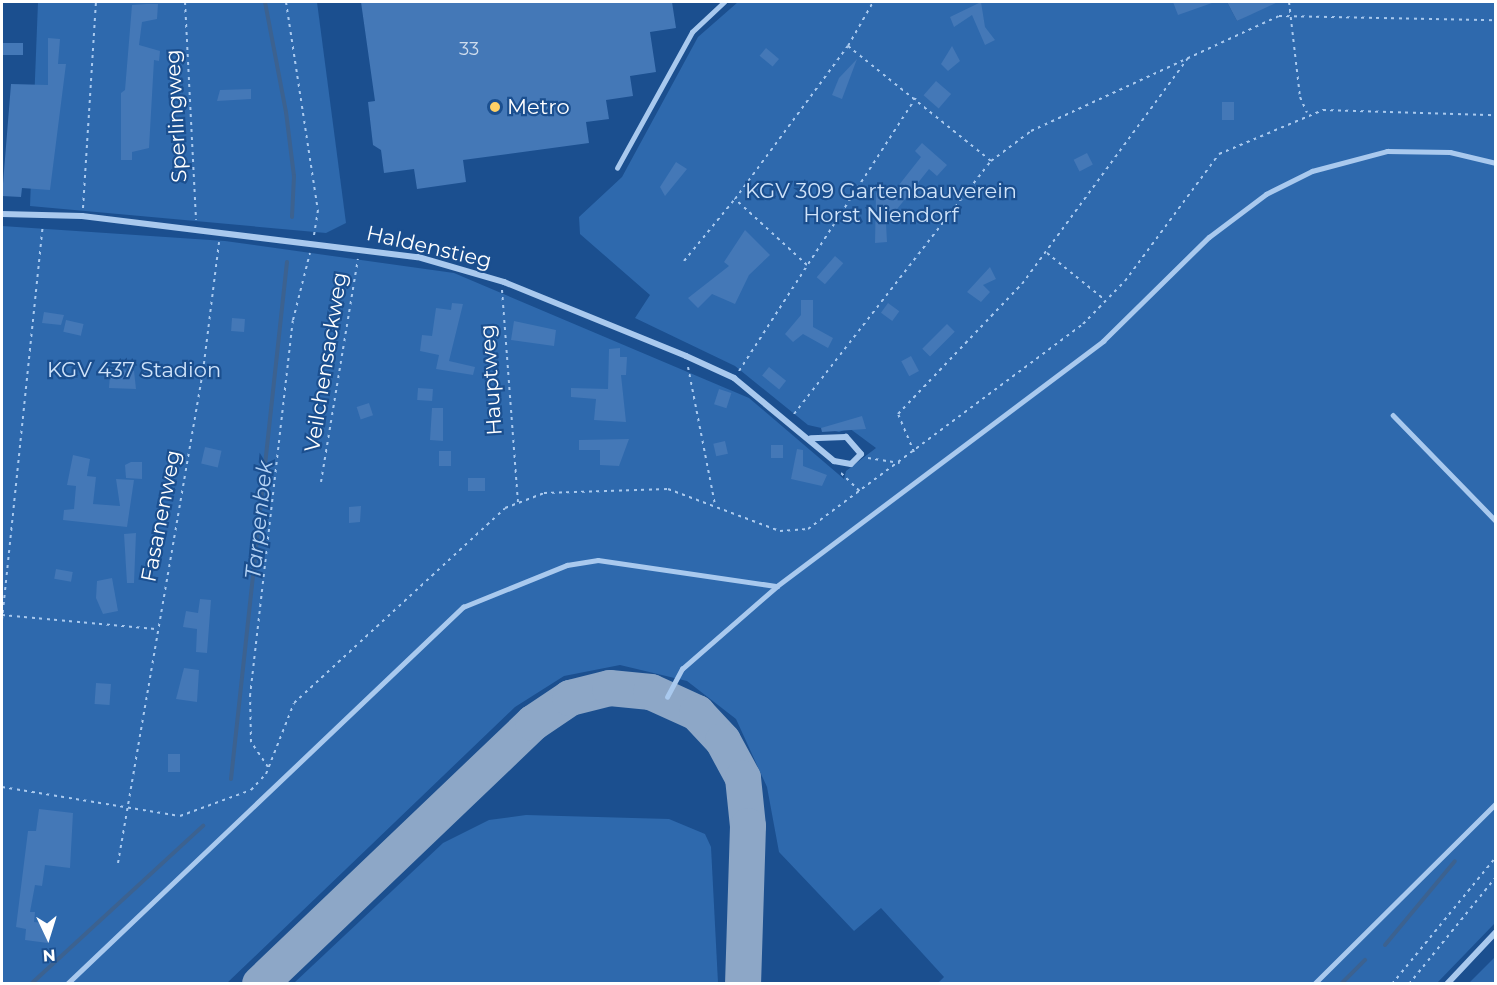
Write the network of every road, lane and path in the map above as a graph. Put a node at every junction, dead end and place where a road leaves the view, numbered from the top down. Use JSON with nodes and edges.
{"nodes":[{"id":1,"x":96,"y":2,"type":"edge"},
{"id":2,"x":185,"y":2,"type":"edge"},
{"id":3,"x":286,"y":2,"type":"edge"},
{"id":4,"x":724,"y":2,"type":"edge"},
{"id":5,"x":873,"y":2,"type":"edge"},
{"id":6,"x":1289,"y":2,"type":"edge"},
{"id":7,"x":1288,"y":15,"type":"junction"},
{"id":8,"x":1496,"y":20,"type":"edge"},
{"id":9,"x":848,"y":46,"type":"junction"},
{"id":10,"x":1191,"y":55,"type":"junction"},
{"id":11,"x":916,"y":97,"type":"junction"},
{"id":12,"x":1307,"y":113,"type":"junction"},
{"id":13,"x":1496,"y":115,"type":"edge"},
{"id":14,"x":991,"y":161,"type":"junction"},
{"id":15,"x":1496,"y":163,"type":"edge"},
{"id":16,"x":616,"y":168,"type":"dead end"},
{"id":17,"x":735,"y":199,"type":"junction"},
{"id":18,"x":2,"y":214,"type":"edge"},
{"id":19,"x":82,"y":216,"type":"junction"},
{"id":20,"x":44,"y":217,"type":"junction"},
{"id":21,"x":196,"y":229,"type":"junction"},
{"id":22,"x":220,"y":232,"type":"junction"},
{"id":23,"x":313,"y":242,"type":"junction"},
{"id":24,"x":360,"y":248,"type":"junction"},
{"id":25,"x":1047,"y":253,"type":"junction"},
{"id":26,"x":684,"y":261,"type":"dead end"},
{"id":27,"x":807,"y":265,"type":"junction"},
{"id":28,"x":504,"y":282,"type":"junction"},
{"id":29,"x":1106,"y":301,"type":"junction"},
{"id":30,"x":686,"y":356,"type":"junction"},
{"id":31,"x":734,"y":378,"type":"junction"},
{"id":32,"x":1393,"y":415,"type":"dead end"},
{"id":33,"x":789,"y":421,"type":"junction"},
{"id":34,"x":811,"y":438,"type":"junction"},
{"id":35,"x":914,"y":452,"type":"junction"},
{"id":36,"x":861,"y":453,"type":"junction"},
{"id":37,"x":834,"y":461,"type":"junction"},
{"id":38,"x":900,"y":463,"type":"junction"},
{"id":39,"x":321,"y":482,"type":"dead end"},
{"id":40,"x":861,"y":492,"type":"junction"},
{"id":41,"x":518,"y":503,"type":"junction"},
{"id":42,"x":715,"y":505,"type":"junction"},
{"id":43,"x":1496,"y":521,"type":"edge"},
{"id":44,"x":777,"y":586,"type":"junction"},
{"id":45,"x":2,"y":615,"type":"edge"},
{"id":46,"x":2,"y":620,"type":"edge"},
{"id":47,"x":155,"y":629,"type":"junction"},
{"id":48,"x":667,"y":697,"type":"dead end"},
{"id":49,"x":268,"y":767,"type":"junction"},
{"id":50,"x":2,"y":787,"type":"edge"},
{"id":51,"x":1496,"y":802,"type":"edge"},
{"id":52,"x":127,"y":806,"type":"junction"},
{"id":53,"x":1496,"y":857,"type":"edge"},
{"id":54,"x":118,"y":863,"type":"dead end"},
{"id":55,"x":1496,"y":877,"type":"edge"},
{"id":56,"x":1496,"y":932,"type":"edge"},
{"id":57,"x":68,"y":984,"type":"edge"},
{"id":58,"x":1314,"y":984,"type":"edge"},
{"id":59,"x":1392,"y":984,"type":"edge"},
{"id":60,"x":1409,"y":984,"type":"edge"},
{"id":61,"x":1447,"y":984,"type":"edge"}],
"edges":[{"from":1,"to":19,"type":"path"},
{"from":2,"to":21,"type":"path","name":"Sperlingweg"},
{"from":3,"to":23,"type":"path"},
{"from":4,"to":16,"type":"lane"},
{"from":5,"to":9,"type":"path"},
{"from":6,"to":7,"type":"path"},
{"from":7,"to":8,"type":"path"},
{"from":7,"to":10,"type":"path"},
{"from":7,"to":12,"type":"path"},
{"from":9,"to":11,"type":"path"},
{"from":9,"to":17,"type":"path"},
{"from":10,"to":14,"type":"path"},
{"from":10,"to":25,"type":"path"},
{"from":11,"to":14,"type":"path"},
{"from":11,"to":27,"type":"path"},
{"from":12,"to":13,"type":"path"},
{"from":12,"to":29,"type":"path"},
{"from":14,"to":33,"type":"path"},
{"from":15,"to":44,"type":"lane"},
{"from":17,"to":26,"type":"path"},
{"from":17,"to":27,"type":"path"},
{"from":18,"to":20,"type":"street","name":"Haldenstieg"},
{"from":19,"to":20,"type":"street","name":"Haldenstieg"},
{"from":19,"to":21,"type":"street","name":"Haldenstieg"},
{"from":20,"to":45,"type":"path"},
{"from":21,"to":22,"type":"street","name":"Haldenstieg"},
{"from":22,"to":23,"type":"street","name":"Haldenstieg"},
{"from":22,"to":47,"type":"path","name":"Fasanenweg"},
{"from":23,"to":24,"type":"street","name":"Haldenstieg"},
{"from":23,"to":49,"type":"path"},
{"from":24,"to":28,"type":"street","name":"Haldenstieg"},
{"from":24,"to":39,"type":"path","name":"Veilchensackweg"},
{"from":25,"to":29,"type":"path"},
{"from":25,"to":35,"type":"path"},
{"from":27,"to":31,"type":"path"},
{"from":28,"to":30,"type":"street","name":"Haldenstieg"},
{"from":28,"to":41,"type":"path","name":"Hauptweg"},
{"from":29,"to":35,"type":"path"},
{"from":30,"to":31,"type":"street","name":"Haldenstieg"},
{"from":30,"to":42,"type":"path"},
{"from":31,"to":33,"type":"street","name":"Haldenstieg"},
{"from":32,"to":43,"type":"lane"},
{"from":33,"to":34,"type":"street","name":"Haldenstieg"},
{"from":34,"to":36,"type":"street"},
{"from":34,"to":37,"type":"street","name":"Haldenstieg"},
{"from":35,"to":38,"type":"path"},
{"from":36,"to":37,"type":"street"},
{"from":36,"to":38,"type":"path"},
{"from":37,"to":40,"type":"path"},
{"from":38,"to":40,"type":"path"},
{"from":40,"to":42,"type":"path"},
{"from":41,"to":42,"type":"path"},
{"from":41,"to":49,"type":"path"},
{"from":44,"to":48,"type":"lane"},
{"from":44,"to":57,"type":"lane"},
{"from":45,"to":46,"type":"path"},
{"from":45,"to":47,"type":"path"},
{"from":47,"to":52,"type":"path","name":"Fasanenweg"},
{"from":49,"to":52,"type":"path"},
{"from":50,"to":52,"type":"path"},
{"from":51,"to":58,"type":"lane"},
{"from":52,"to":54,"type":"path","name":"Fasanenweg"},
{"from":53,"to":59,"type":"path"},
{"from":55,"to":60,"type":"path"},
{"from":56,"to":61,"type":"street"}]}
